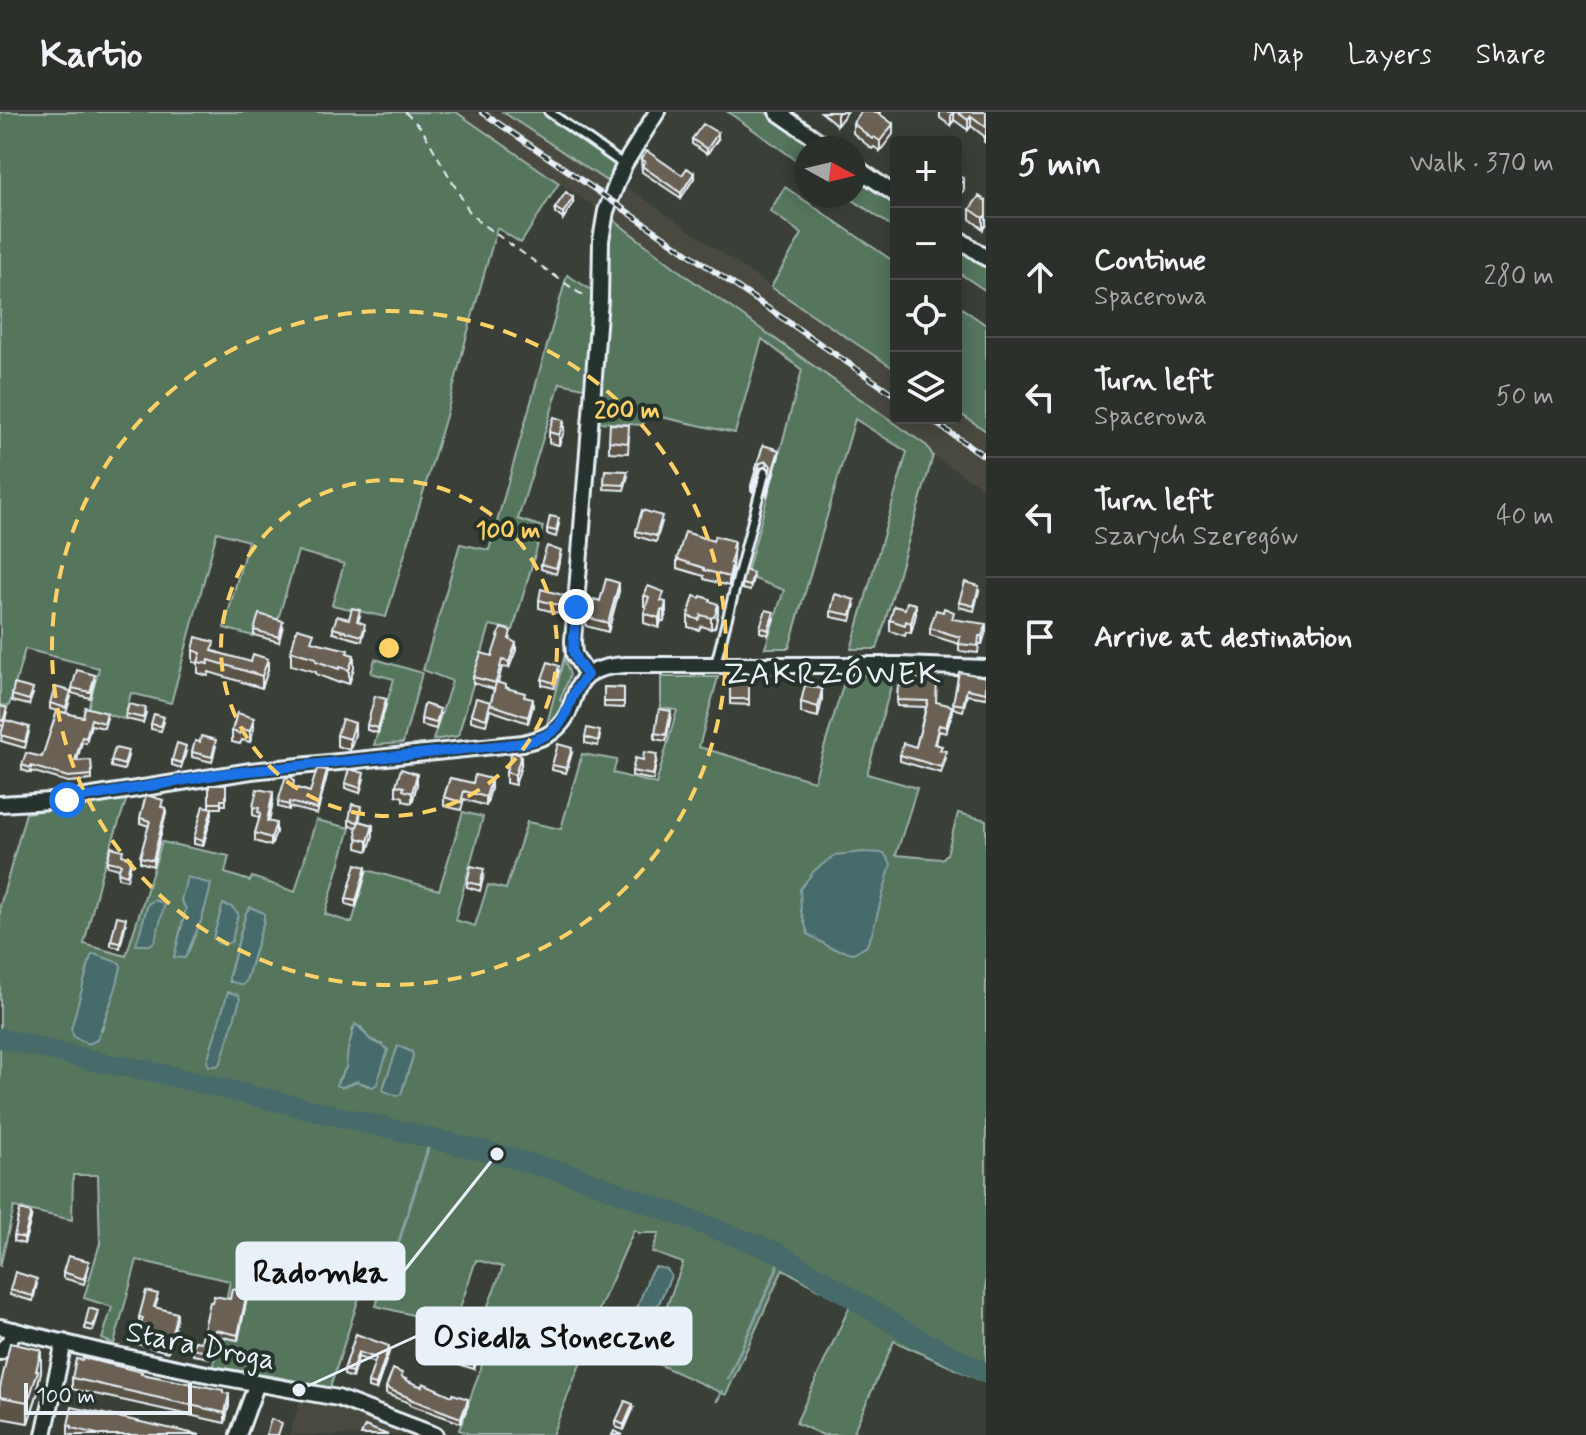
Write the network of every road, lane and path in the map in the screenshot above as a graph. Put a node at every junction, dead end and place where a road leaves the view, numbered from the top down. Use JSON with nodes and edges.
{"nodes":[{"id":1,"x":405,"y":112,"type":"edge"},
{"id":2,"x":549,"y":112,"type":"edge"},
{"id":3,"x":657,"y":112,"type":"edge"},
{"id":4,"x":777,"y":112,"type":"edge"},
{"id":5,"x":812,"y":136,"type":"edge"},
{"id":6,"x":624,"y":165,"type":"junction"},
{"id":7,"x":866,"y":174,"type":"edge"},
{"id":8,"x":890,"y":191,"type":"edge"},
{"id":9,"x":962,"y":241,"type":"edge"},
{"id":10,"x":986,"y":258,"type":"edge"},
{"id":11,"x":600,"y":300,"type":"junction"},
{"id":12,"x":765,"y":472,"type":"dead end"},
{"id":13,"x":715,"y":666,"type":"junction"},
{"id":14,"x":986,"y":668,"type":"edge"},
{"id":15,"x":587,"y":675,"type":"junction"},
{"id":16,"x":0,"y":804,"type":"edge"},
{"id":17,"x":7,"y":1328,"type":"edge"},
{"id":18,"x":64,"y":1342,"type":"junction"},
{"id":19,"x":0,"y":1352,"type":"edge"},
{"id":20,"x":257,"y":1383,"type":"junction"},
{"id":21,"x":44,"y":1435,"type":"edge"},
{"id":22,"x":238,"y":1435,"type":"edge"},
{"id":23,"x":435,"y":1435,"type":"edge"}],
"edges":[{"from":1,"to":11,"type":"path"},
{"from":2,"to":6,"type":"lane"},
{"from":3,"to":6,"type":"street"},
{"from":4,"to":5,"type":"street"},
{"from":6,"to":11,"type":"street"},
{"from":7,"to":8,"type":"street"},
{"from":9,"to":10,"type":"street"},
{"from":11,"to":15,"type":"street"},
{"from":12,"to":13,"type":"lane"},
{"from":13,"to":14,"type":"street"},
{"from":13,"to":15,"type":"street"},
{"from":15,"to":16,"type":"street"},
{"from":17,"to":18,"type":"street","name":"Stara Droga"},
{"from":17,"to":19,"type":"street"},
{"from":18,"to":20,"type":"street","name":"Stara Droga"},
{"from":18,"to":21,"type":"street"},
{"from":20,"to":22,"type":"street"},
{"from":20,"to":23,"type":"street","name":"Stara Droga"}]}
